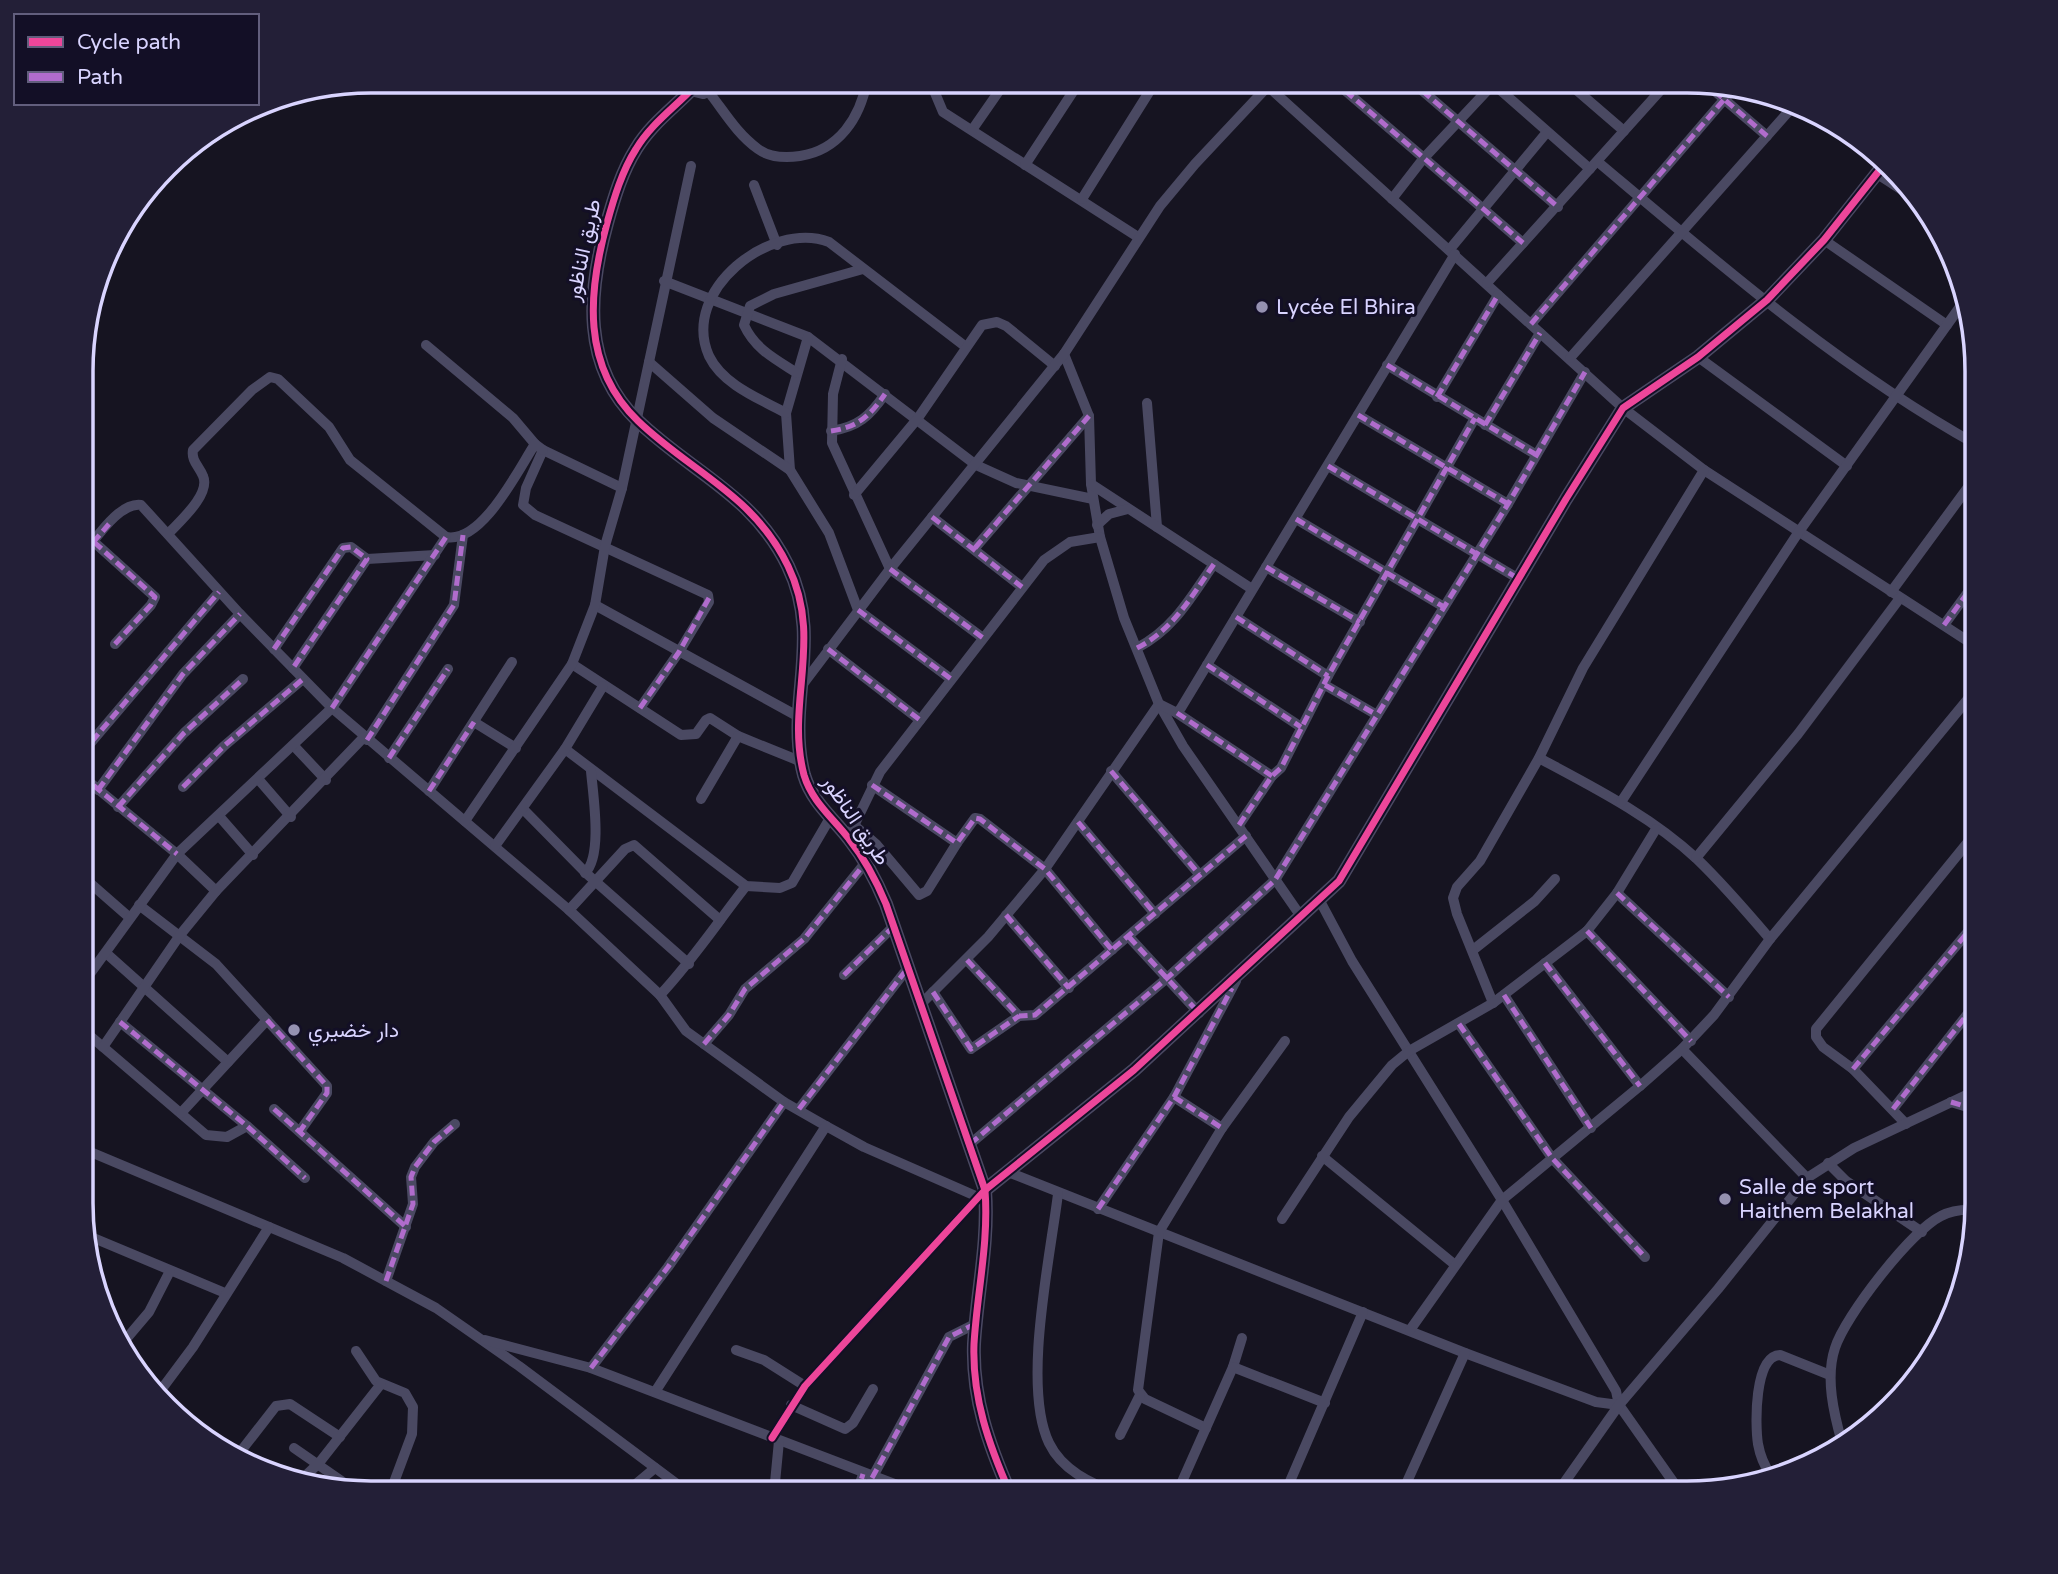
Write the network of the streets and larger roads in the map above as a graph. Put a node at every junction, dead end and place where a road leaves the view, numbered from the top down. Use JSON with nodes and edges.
{"nodes":[{"id":1,"x":684,"y":93,"type":"edge"},
{"id":2,"x":715,"y":93,"type":"edge"},
{"id":3,"x":864,"y":93,"type":"edge"},
{"id":4,"x":935,"y":93,"type":"edge"},
{"id":5,"x":998,"y":93,"type":"edge"},
{"id":6,"x":1072,"y":93,"type":"edge"},
{"id":7,"x":1148,"y":93,"type":"edge"},
{"id":8,"x":1257,"y":93,"type":"edge"},
{"id":9,"x":1279,"y":93,"type":"edge"},
{"id":10,"x":1348,"y":93,"type":"edge"},
{"id":11,"x":1425,"y":93,"type":"edge"},
{"id":12,"x":1484,"y":93,"type":"edge"},
{"id":13,"x":1505,"y":93,"type":"edge"},
{"id":14,"x":1580,"y":93,"type":"edge"},
{"id":15,"x":1658,"y":93,"type":"edge"},
{"id":16,"x":1718,"y":94,"type":"edge"},
{"id":17,"x":1728,"y":96,"type":"edge"},
{"id":18,"x":1724,"y":100,"type":"junction"},
{"id":19,"x":1788,"y":112,"type":"edge"},
{"id":20,"x":1460,"y":123,"type":"junction"},
{"id":21,"x":972,"y":130,"type":"junction"},
{"id":22,"x":1624,"y":131,"type":"junction"},
{"id":23,"x":1547,"y":132,"type":"junction"},
{"id":24,"x":1767,"y":136,"type":"junction"},
{"id":25,"x":1423,"y":159,"type":"junction"},
{"id":26,"x":1025,"y":165,"type":"junction"},
{"id":27,"x":1594,"y":165,"type":"junction"},
{"id":28,"x":691,"y":166,"type":"dead end"},
{"id":29,"x":1881,"y":171,"type":"edge"},
{"id":30,"x":1517,"y":172,"type":"junction"},
{"id":31,"x":754,"y":186,"type":"dead end"},
{"id":32,"x":1642,"y":198,"type":"junction"},
{"id":33,"x":1082,"y":199,"type":"junction"},
{"id":34,"x":1392,"y":199,"type":"junction"},
{"id":35,"x":1558,"y":207,"type":"junction"},
{"id":36,"x":1484,"y":210,"type":"junction"},
{"id":37,"x":1684,"y":232,"type":"junction"},
{"id":38,"x":1138,"y":237,"type":"junction"},
{"id":39,"x":1824,"y":240,"type":"junction"},
{"id":40,"x":1523,"y":243,"type":"junction"},
{"id":41,"x":777,"y":245,"type":"junction"},
{"id":42,"x":1452,"y":252,"type":"junction"},
{"id":43,"x":863,"y":269,"type":"junction"},
{"id":44,"x":664,"y":281,"type":"junction"},
{"id":45,"x":1487,"y":283,"type":"junction"},
{"id":46,"x":1498,"y":295,"type":"junction"},
{"id":47,"x":710,"y":300,"type":"junction"},
{"id":48,"x":1767,"y":300,"type":"junction"},
{"id":49,"x":1958,"y":309,"type":"edge"},
{"id":50,"x":745,"y":314,"type":"junction"},
{"id":51,"x":1531,"y":324,"type":"junction"},
{"id":52,"x":1947,"y":325,"type":"junction"},
{"id":53,"x":1540,"y":332,"type":"junction"},
{"id":54,"x":808,"y":337,"type":"junction"},
{"id":55,"x":426,"y":345,"type":"dead end"},
{"id":56,"x":966,"y":347,"type":"junction"},
{"id":57,"x":1064,"y":354,"type":"junction"},
{"id":58,"x":1698,"y":357,"type":"junction"},
{"id":59,"x":1570,"y":358,"type":"junction"},
{"id":60,"x":842,"y":359,"type":"junction"},
{"id":61,"x":649,"y":362,"type":"junction"},
{"id":62,"x":1387,"y":365,"type":"junction"},
{"id":63,"x":1055,"y":366,"type":"junction"},
{"id":64,"x":1585,"y":372,"type":"junction"},
{"id":65,"x":797,"y":373,"type":"junction"},
{"id":66,"x":885,"y":394,"type":"junction"},
{"id":67,"x":1437,"y":397,"type":"junction"},
{"id":68,"x":1895,"y":398,"type":"junction"},
{"id":69,"x":1147,"y":403,"type":"dead end"},
{"id":70,"x":1623,"y":408,"type":"junction"},
{"id":71,"x":786,"y":414,"type":"junction"},
{"id":72,"x":1358,"y":415,"type":"junction"},
{"id":73,"x":1089,"y":416,"type":"junction"},
{"id":74,"x":918,"y":418,"type":"junction"},
{"id":75,"x":1475,"y":418,"type":"junction"},
{"id":76,"x":637,"y":420,"type":"junction"},
{"id":77,"x":1485,"y":425,"type":"junction"},
{"id":78,"x":831,"y":431,"type":"junction"},
{"id":79,"x":1965,"y":436,"type":"edge"},
{"id":80,"x":539,"y":447,"type":"junction"},
{"id":81,"x":1535,"y":454,"type":"junction"},
{"id":82,"x":976,"y":465,"type":"junction"},
{"id":83,"x":1328,"y":466,"type":"junction"},
{"id":84,"x":1847,"y":466,"type":"junction"},
{"id":85,"x":1444,"y":468,"type":"junction"},
{"id":86,"x":790,"y":470,"type":"junction"},
{"id":87,"x":1704,"y":470,"type":"junction"},
{"id":88,"x":1091,"y":484,"type":"junction"},
{"id":89,"x":1030,"y":485,"type":"junction"},
{"id":90,"x":622,"y":488,"type":"junction"},
{"id":91,"x":1965,"y":494,"type":"edge"},
{"id":92,"x":854,"y":495,"type":"junction"},
{"id":93,"x":1093,"y":499,"type":"junction"},
{"id":94,"x":1508,"y":504,"type":"junction"},
{"id":95,"x":1128,"y":509,"type":"junction"},
{"id":96,"x":932,"y":517,"type":"junction"},
{"id":97,"x":1296,"y":519,"type":"junction"},
{"id":98,"x":1416,"y":519,"type":"junction"},
{"id":99,"x":1097,"y":525,"type":"junction"},
{"id":100,"x":1157,"y":527,"type":"junction"},
{"id":101,"x":169,"y":533,"type":"junction"},
{"id":102,"x":1798,"y":533,"type":"junction"},
{"id":103,"x":463,"y":535,"type":"junction"},
{"id":104,"x":446,"y":537,"type":"junction"},
{"id":105,"x":1100,"y":537,"type":"junction"},
{"id":106,"x":94,"y":542,"type":"joint"},
{"id":107,"x":605,"y":546,"type":"junction"},
{"id":108,"x":975,"y":548,"type":"junction"},
{"id":109,"x":1478,"y":553,"type":"junction"},
{"id":110,"x":435,"y":555,"type":"junction"},
{"id":111,"x":367,"y":559,"type":"junction"},
{"id":112,"x":1214,"y":564,"type":"junction"},
{"id":113,"x":1266,"y":567,"type":"junction"},
{"id":114,"x":890,"y":569,"type":"junction"},
{"id":115,"x":1388,"y":574,"type":"junction"},
{"id":116,"x":1519,"y":579,"type":"junction"},
{"id":117,"x":1022,"y":587,"type":"junction"},
{"id":118,"x":1252,"y":589,"type":"junction"},
{"id":119,"x":219,"y":592,"type":"junction"},
{"id":120,"x":1895,"y":595,"type":"junction"},
{"id":121,"x":1965,"y":596,"type":"edge"},
{"id":122,"x":595,"y":605,"type":"junction"},
{"id":123,"x":1444,"y":607,"type":"junction"},
{"id":124,"x":858,"y":610,"type":"junction"},
{"id":125,"x":240,"y":614,"type":"junction"},
{"id":126,"x":1236,"y":617,"type":"junction"},
{"id":127,"x":1360,"y":622,"type":"junction"},
{"id":128,"x":1944,"y":625,"type":"junction"},
{"id":129,"x":983,"y":638,"type":"junction"},
{"id":130,"x":1965,"y":639,"type":"edge"},
{"id":131,"x":115,"y":644,"type":"dead end"},
{"id":132,"x":1137,"y":648,"type":"junction"},
{"id":133,"x":274,"y":649,"type":"junction"},
{"id":134,"x":828,"y":649,"type":"junction"},
{"id":135,"x":679,"y":652,"type":"junction"},
{"id":136,"x":512,"y":662,"type":"dead end"},
{"id":137,"x":572,"y":664,"type":"junction"},
{"id":138,"x":1207,"y":665,"type":"junction"},
{"id":139,"x":293,"y":668,"type":"junction"},
{"id":140,"x":448,"y":669,"type":"dead end"},
{"id":141,"x":243,"y":679,"type":"dead end"},
{"id":142,"x":303,"y":679,"type":"junction"},
{"id":143,"x":951,"y":679,"type":"junction"},
{"id":144,"x":1326,"y":680,"type":"junction"},
{"id":145,"x":803,"y":684,"type":"junction"},
{"id":146,"x":603,"y":686,"type":"junction"},
{"id":147,"x":1965,"y":703,"type":"edge"},
{"id":148,"x":1159,"y":704,"type":"junction"},
{"id":149,"x":332,"y":708,"type":"junction"},
{"id":150,"x":640,"y":708,"type":"junction"},
{"id":151,"x":1177,"y":713,"type":"junction"},
{"id":152,"x":1377,"y":715,"type":"junction"},
{"id":153,"x":799,"y":717,"type":"junction"},
{"id":154,"x":920,"y":720,"type":"junction"},
{"id":155,"x":474,"y":722,"type":"junction"},
{"id":156,"x":1301,"y":727,"type":"junction"},
{"id":157,"x":738,"y":736,"type":"junction"},
{"id":158,"x":94,"y":738,"type":"edge"},
{"id":159,"x":365,"y":739,"type":"junction"},
{"id":160,"x":294,"y":746,"type":"junction"},
{"id":161,"x":516,"y":748,"type":"junction"},
{"id":162,"x":565,"y":749,"type":"junction"},
{"id":163,"x":389,"y":758,"type":"junction"},
{"id":164,"x":1539,"y":758,"type":"junction"},
{"id":165,"x":802,"y":762,"type":"junction"},
{"id":166,"x":591,"y":771,"type":"junction"},
{"id":167,"x":1111,"y":771,"type":"junction"},
{"id":168,"x":1272,"y":776,"type":"junction"},
{"id":169,"x":259,"y":780,"type":"junction"},
{"id":170,"x":326,"y":780,"type":"junction"},
{"id":171,"x":872,"y":785,"type":"junction"},
{"id":172,"x":93,"y":786,"type":"edge"},
{"id":173,"x":183,"y":787,"type":"dead end"},
{"id":174,"x":98,"y":790,"type":"junction"},
{"id":175,"x":429,"y":791,"type":"junction"},
{"id":176,"x":701,"y":799,"type":"dead end"},
{"id":177,"x":1621,"y":802,"type":"junction"},
{"id":178,"x":118,"y":807,"type":"junction"},
{"id":179,"x":524,"y":810,"type":"junction"},
{"id":180,"x":219,"y":816,"type":"junction"},
{"id":181,"x":291,"y":817,"type":"junction"},
{"id":182,"x":830,"y":818,"type":"junction"},
{"id":183,"x":465,"y":821,"type":"junction"},
{"id":184,"x":1078,"y":822,"type":"junction"},
{"id":185,"x":1239,"y":825,"type":"junction"},
{"id":186,"x":1656,"y":829,"type":"junction"},
{"id":187,"x":851,"y":832,"type":"junction"},
{"id":188,"x":1245,"y":836,"type":"junction"},
{"id":189,"x":957,"y":843,"type":"junction"},
{"id":190,"x":495,"y":846,"type":"junction"},
{"id":191,"x":1965,"y":846,"type":"edge"},
{"id":192,"x":177,"y":854,"type":"junction"},
{"id":193,"x":253,"y":855,"type":"junction"},
{"id":194,"x":1696,"y":858,"type":"junction"},
{"id":195,"x":866,"y":862,"type":"junction"},
{"id":196,"x":1045,"y":869,"type":"junction"},
{"id":197,"x":1199,"y":874,"type":"junction"},
{"id":198,"x":590,"y":877,"type":"junction"},
{"id":199,"x":1555,"y":879,"type":"dead end"},
{"id":200,"x":1275,"y":880,"type":"junction"},
{"id":201,"x":93,"y":886,"type":"edge"},
{"id":202,"x":746,"y":886,"type":"junction"},
{"id":203,"x":216,"y":891,"type":"junction"},
{"id":204,"x":1617,"y":893,"type":"junction"},
{"id":205,"x":1320,"y":901,"type":"junction"},
{"id":206,"x":139,"y":905,"type":"junction"},
{"id":207,"x":569,"y":909,"type":"junction"},
{"id":208,"x":1155,"y":914,"type":"junction"},
{"id":209,"x":1006,"y":915,"type":"junction"},
{"id":210,"x":130,"y":918,"type":"junction"},
{"id":211,"x":1303,"y":918,"type":"junction"},
{"id":212,"x":720,"y":919,"type":"junction"},
{"id":213,"x":893,"y":927,"type":"junction"},
{"id":214,"x":1587,"y":931,"type":"junction"},
{"id":215,"x":180,"y":935,"type":"junction"},
{"id":216,"x":1965,"y":935,"type":"edge"},
{"id":217,"x":1129,"y":937,"type":"junction"},
{"id":218,"x":1770,"y":939,"type":"junction"},
{"id":219,"x":1112,"y":950,"type":"junction"},
{"id":220,"x":1473,"y":950,"type":"junction"},
{"id":221,"x":106,"y":953,"type":"junction"},
{"id":222,"x":967,"y":960,"type":"junction"},
{"id":223,"x":689,"y":964,"type":"junction"},
{"id":224,"x":1545,"y":964,"type":"junction"},
{"id":225,"x":907,"y":969,"type":"junction"},
{"id":226,"x":93,"y":970,"type":"edge"},
{"id":227,"x":844,"y":975,"type":"dead end"},
{"id":228,"x":1237,"y":977,"type":"junction"},
{"id":229,"x":1166,"y":978,"type":"junction"},
{"id":230,"x":143,"y":987,"type":"junction"},
{"id":231,"x":1069,"y":988,"type":"junction"},
{"id":232,"x":933,"y":992,"type":"junction"},
{"id":233,"x":660,"y":995,"type":"junction"},
{"id":234,"x":1504,"y":995,"type":"junction"},
{"id":235,"x":1729,"y":997,"type":"junction"},
{"id":236,"x":1493,"y":1003,"type":"junction"},
{"id":237,"x":920,"y":1005,"type":"junction"},
{"id":238,"x":1199,"y":1013,"type":"junction"},
{"id":239,"x":1019,"y":1016,"type":"junction"},
{"id":240,"x":1965,"y":1017,"type":"edge"},
{"id":241,"x":267,"y":1020,"type":"junction"},
{"id":242,"x":120,"y":1022,"type":"junction"},
{"id":243,"x":1459,"y":1024,"type":"junction"},
{"id":244,"x":93,"y":1038,"type":"edge"},
{"id":245,"x":1285,"y":1041,"type":"dead end"},
{"id":246,"x":1691,"y":1041,"type":"junction"},
{"id":247,"x":704,"y":1044,"type":"junction"},
{"id":248,"x":103,"y":1047,"type":"junction"},
{"id":249,"x":1682,"y":1049,"type":"junction"},
{"id":250,"x":1409,"y":1051,"type":"junction"},
{"id":251,"x":228,"y":1062,"type":"junction"},
{"id":252,"x":1853,"y":1069,"type":"junction"},
{"id":253,"x":1640,"y":1086,"type":"junction"},
{"id":254,"x":202,"y":1089,"type":"junction"},
{"id":255,"x":1965,"y":1096,"type":"edge"},
{"id":256,"x":1174,"y":1097,"type":"junction"},
{"id":257,"x":784,"y":1102,"type":"junction"},
{"id":258,"x":1951,"y":1102,"type":"junction"},
{"id":259,"x":1965,"y":1106,"type":"edge"},
{"id":260,"x":274,"y":1109,"type":"dead end"},
{"id":261,"x":799,"y":1109,"type":"junction"},
{"id":262,"x":1893,"y":1109,"type":"junction"},
{"id":263,"x":181,"y":1113,"type":"junction"},
{"id":264,"x":454,"y":1124,"type":"dead end"},
{"id":265,"x":1906,"y":1124,"type":"junction"},
{"id":266,"x":247,"y":1126,"type":"junction"},
{"id":267,"x":826,"y":1126,"type":"junction"},
{"id":268,"x":1222,"y":1128,"type":"junction"},
{"id":269,"x":1591,"y":1128,"type":"junction"},
{"id":270,"x":300,"y":1131,"type":"junction"},
{"id":271,"x":970,"y":1144,"type":"junction"},
{"id":272,"x":93,"y":1153,"type":"edge"},
{"id":273,"x":1322,"y":1156,"type":"junction"},
{"id":274,"x":1552,"y":1158,"type":"junction"},
{"id":275,"x":1828,"y":1163,"type":"junction"},
{"id":276,"x":1008,"y":1172,"type":"junction"},
{"id":277,"x":305,"y":1178,"type":"dead end"},
{"id":278,"x":1807,"y":1178,"type":"junction"},
{"id":279,"x":981,"y":1194,"type":"junction"},
{"id":280,"x":1058,"y":1194,"type":"junction"},
{"id":281,"x":1502,"y":1200,"type":"junction"},
{"id":282,"x":1098,"y":1209,"type":"junction"},
{"id":283,"x":1965,"y":1209,"type":"edge"},
{"id":284,"x":1282,"y":1219,"type":"dead end"},
{"id":285,"x":269,"y":1227,"type":"junction"},
{"id":286,"x":406,"y":1227,"type":"junction"},
{"id":287,"x":1922,"y":1231,"type":"junction"},
{"id":288,"x":1159,"y":1232,"type":"junction"},
{"id":289,"x":95,"y":1239,"type":"edge"},
{"id":290,"x":1645,"y":1257,"type":"dead end"},
{"id":291,"x":1454,"y":1264,"type":"junction"},
{"id":292,"x":170,"y":1271,"type":"junction"},
{"id":293,"x":386,"y":1282,"type":"junction"},
{"id":294,"x":225,"y":1293,"type":"junction"},
{"id":295,"x":1363,"y":1312,"type":"junction"},
{"id":296,"x":976,"y":1323,"type":"junction"},
{"id":297,"x":1410,"y":1330,"type":"junction"},
{"id":298,"x":127,"y":1337,"type":"edge"},
{"id":299,"x":479,"y":1338,"type":"junction"},
{"id":300,"x":1242,"y":1338,"type":"dead end"},
{"id":301,"x":736,"y":1350,"type":"dead end"},
{"id":302,"x":356,"y":1351,"type":"dead end"},
{"id":303,"x":527,"y":1351,"type":"junction"},
{"id":304,"x":1465,"y":1353,"type":"junction"},
{"id":305,"x":519,"y":1366,"type":"junction"},
{"id":306,"x":1233,"y":1367,"type":"junction"},
{"id":307,"x":591,"y":1368,"type":"junction"},
{"id":308,"x":1830,"y":1375,"type":"junction"},
{"id":309,"x":381,"y":1384,"type":"junction"},
{"id":310,"x":805,"y":1386,"type":"junction"},
{"id":311,"x":163,"y":1388,"type":"edge"},
{"id":312,"x":873,"y":1389,"type":"dead end"},
{"id":313,"x":655,"y":1392,"type":"junction"},
{"id":314,"x":1140,"y":1395,"type":"junction"},
{"id":315,"x":1325,"y":1403,"type":"junction"},
{"id":316,"x":791,"y":1405,"type":"junction"},
{"id":317,"x":1619,"y":1405,"type":"junction"},
{"id":318,"x":1206,"y":1428,"type":"junction"},
{"id":319,"x":1120,"y":1435,"type":"dead end"},
{"id":320,"x":1841,"y":1435,"type":"edge"},
{"id":321,"x":340,"y":1437,"type":"junction"},
{"id":322,"x":776,"y":1440,"type":"junction"},
{"id":323,"x":294,"y":1448,"type":"dead end"},
{"id":324,"x":242,"y":1450,"type":"edge"},
{"id":325,"x":319,"y":1463,"type":"junction"},
{"id":326,"x":654,"y":1468,"type":"junction"},
{"id":327,"x":1768,"y":1469,"type":"edge"},
{"id":328,"x":307,"y":1474,"type":"edge"},
{"id":329,"x":867,"y":1476,"type":"junction"},
{"id":330,"x":341,"y":1480,"type":"edge"},
{"id":331,"x":394,"y":1481,"type":"edge"},
{"id":332,"x":639,"y":1481,"type":"edge"},
{"id":333,"x":672,"y":1481,"type":"edge"},
{"id":334,"x":774,"y":1481,"type":"edge"},
{"id":335,"x":864,"y":1481,"type":"edge"},
{"id":336,"x":881,"y":1481,"type":"edge"},
{"id":337,"x":1004,"y":1481,"type":"edge"},
{"id":338,"x":1091,"y":1481,"type":"edge"},
{"id":339,"x":1182,"y":1481,"type":"edge"},
{"id":340,"x":1290,"y":1481,"type":"edge"},
{"id":341,"x":1407,"y":1481,"type":"edge"},
{"id":342,"x":1565,"y":1481,"type":"edge"},
{"id":343,"x":1673,"y":1481,"type":"edge"}],
"edges":[{"from":1,"to":76,"type":"street","name":"طريق الناظور"},
{"from":2,"to":3,"type":"street"},
{"from":4,"to":21,"type":"street"},
{"from":5,"to":21,"type":"street"},
{"from":6,"to":26,"type":"street"},
{"from":7,"to":33,"type":"street"},
{"from":8,"to":38,"type":"street"},
{"from":9,"to":34,"type":"street"},
{"from":10,"to":25,"type":"street"},
{"from":11,"to":20,"type":"street"},
{"from":12,"to":20,"type":"street"},
{"from":13,"to":23,"type":"street"},
{"from":14,"to":22,"type":"street"},
{"from":15,"to":22,"type":"street"},
{"from":16,"to":18,"type":"street"},
{"from":17,"to":18,"type":"street"},
{"from":18,"to":24,"type":"street"},
{"from":18,"to":32,"type":"street"},
{"from":19,"to":24,"type":"street"},
{"from":20,"to":25,"type":"street"},
{"from":20,"to":30,"type":"street"},
{"from":21,"to":26,"type":"street"},
{"from":22,"to":27,"type":"street"},
{"from":23,"to":27,"type":"street"},
{"from":23,"to":30,"type":"street"},
{"from":24,"to":37,"type":"street"},
{"from":25,"to":34,"type":"street"},
{"from":25,"to":36,"type":"street"},
{"from":26,"to":33,"type":"street"},
{"from":27,"to":32,"type":"street"},
{"from":27,"to":35,"type":"street"},
{"from":28,"to":44,"type":"street"},
{"from":29,"to":39,"type":"street"},
{"from":30,"to":35,"type":"street"},
{"from":30,"to":36,"type":"street"},
{"from":31,"to":41,"type":"street"},
{"from":32,"to":37,"type":"street"},
{"from":32,"to":51,"type":"street"},
{"from":33,"to":38,"type":"street"},
{"from":34,"to":42,"type":"street"},
{"from":35,"to":40,"type":"street"},
{"from":36,"to":40,"type":"street"},
{"from":36,"to":42,"type":"street"},
{"from":37,"to":48,"type":"street"},
{"from":37,"to":59,"type":"street"},
{"from":38,"to":57,"type":"street"},
{"from":39,"to":48,"type":"street"},
{"from":39,"to":52,"type":"street"},
{"from":40,"to":45,"type":"street"},
{"from":41,"to":43,"type":"street"},
{"from":41,"to":47,"type":"street"},
{"from":42,"to":45,"type":"street"},
{"from":42,"to":62,"type":"street"},
{"from":43,"to":50,"type":"street"},
{"from":43,"to":56,"type":"street"},
{"from":44,"to":47,"type":"street"},
{"from":44,"to":61,"type":"street"},
{"from":45,"to":46,"type":"street"},
{"from":46,"to":51,"type":"street"},
{"from":46,"to":67,"type":"street"},
{"from":47,"to":50,"type":"street"},
{"from":47,"to":71,"type":"street"},
{"from":48,"to":58,"type":"street"},
{"from":48,"to":68,"type":"street"},
{"from":49,"to":52,"type":"street"},
{"from":50,"to":54,"type":"street"},
{"from":50,"to":65,"type":"street"},
{"from":51,"to":53,"type":"street"},
{"from":52,"to":68,"type":"street"},
{"from":53,"to":59,"type":"street"},
{"from":53,"to":77,"type":"street"},
{"from":54,"to":60,"type":"street"},
{"from":54,"to":65,"type":"street"},
{"from":55,"to":80,"type":"street"},
{"from":56,"to":63,"type":"street"},
{"from":56,"to":74,"type":"street"},
{"from":57,"to":63,"type":"street"},
{"from":57,"to":73,"type":"street"},
{"from":58,"to":70,"type":"street"},
{"from":58,"to":84,"type":"street"},
{"from":59,"to":64,"type":"street"},
{"from":60,"to":66,"type":"street"},
{"from":60,"to":78,"type":"street"},
{"from":61,"to":76,"type":"street"},
{"from":61,"to":86,"type":"street"},
{"from":62,"to":67,"type":"street"},
{"from":62,"to":72,"type":"street"},
{"from":63,"to":82,"type":"street"},
{"from":64,"to":70,"type":"street"},
{"from":64,"to":81,"type":"street"},
{"from":65,"to":71,"type":"street"},
{"from":66,"to":74,"type":"street"},
{"from":66,"to":78,"type":"street"},
{"from":67,"to":75,"type":"street"},
{"from":68,"to":79,"type":"street"},
{"from":68,"to":84,"type":"street"},
{"from":69,"to":100,"type":"street"},
{"from":70,"to":87,"type":"street"},
{"from":70,"to":116,"type":"street"},
{"from":71,"to":86,"type":"street"},
{"from":72,"to":83,"type":"street"},
{"from":72,"to":85,"type":"street"},
{"from":73,"to":88,"type":"street"},
{"from":73,"to":89,"type":"street"},
{"from":74,"to":82,"type":"street"},
{"from":74,"to":92,"type":"street"},
{"from":75,"to":77,"type":"street"},
{"from":75,"to":85,"type":"street"},
{"from":76,"to":90,"type":"street"},
{"from":76,"to":145,"type":"street","name":"طريق الناظور"},
{"from":77,"to":81,"type":"street"},
{"from":78,"to":92,"type":"street"},
{"from":80,"to":90,"type":"street"},
{"from":80,"to":103,"type":"street"},
{"from":80,"to":107,"type":"street"},
{"from":81,"to":94,"type":"street"},
{"from":82,"to":89,"type":"street"},
{"from":82,"to":96,"type":"street"},
{"from":83,"to":97,"type":"street"},
{"from":83,"to":98,"type":"street"},
{"from":84,"to":102,"type":"street"},
{"from":85,"to":94,"type":"street"},
{"from":85,"to":98,"type":"street"},
{"from":86,"to":124,"type":"street"},
{"from":87,"to":102,"type":"street"},
{"from":87,"to":164,"type":"street"},
{"from":88,"to":93,"type":"street"},
{"from":88,"to":95,"type":"street"},
{"from":89,"to":93,"type":"street"},
{"from":89,"to":108,"type":"street"},
{"from":90,"to":107,"type":"street"},
{"from":91,"to":120,"type":"street"},
{"from":92,"to":114,"type":"street"},
{"from":93,"to":99,"type":"street"},
{"from":94,"to":109,"type":"street"},
{"from":95,"to":99,"type":"street"},
{"from":95,"to":100,"type":"street"},
{"from":96,"to":108,"type":"street"},
{"from":96,"to":114,"type":"street"},
{"from":97,"to":113,"type":"street"},
{"from":97,"to":115,"type":"street"},
{"from":98,"to":109,"type":"street"},
{"from":98,"to":115,"type":"street"},
{"from":99,"to":105,"type":"street"},
{"from":100,"to":112,"type":"street"},
{"from":101,"to":104,"type":"street"},
{"from":101,"to":106,"type":"street"},
{"from":101,"to":119,"type":"street"},
{"from":102,"to":120,"type":"street"},
{"from":102,"to":177,"type":"street"},
{"from":103,"to":104,"type":"street"},
{"from":103,"to":159,"type":"street"},
{"from":104,"to":110,"type":"street"},
{"from":105,"to":117,"type":"street"},
{"from":105,"to":132,"type":"street"},
{"from":106,"to":131,"type":"street"},
{"from":107,"to":122,"type":"street"},
{"from":107,"to":135,"type":"street"},
{"from":108,"to":117,"type":"street"},
{"from":109,"to":116,"type":"street"},
{"from":109,"to":123,"type":"street"},
{"from":110,"to":111,"type":"street"},
{"from":110,"to":149,"type":"street"},
{"from":111,"to":133,"type":"street"},
{"from":111,"to":139,"type":"street"},
{"from":112,"to":118,"type":"street"},
{"from":112,"to":132,"type":"street"},
{"from":113,"to":118,"type":"street"},
{"from":113,"to":127,"type":"street"},
{"from":114,"to":124,"type":"street"},
{"from":114,"to":129,"type":"street"},
{"from":115,"to":123,"type":"street"},
{"from":115,"to":127,"type":"street"},
{"from":116,"to":205,"type":"street"},
{"from":117,"to":129,"type":"street"},
{"from":118,"to":126,"type":"street"},
{"from":119,"to":125,"type":"street"},
{"from":119,"to":158,"type":"street"},
{"from":120,"to":128,"type":"street"},
{"from":120,"to":194,"type":"street"},
{"from":121,"to":128,"type":"street"},
{"from":122,"to":135,"type":"street"},
{"from":122,"to":137,"type":"street"},
{"from":123,"to":152,"type":"street"},
{"from":124,"to":134,"type":"street"},
{"from":124,"to":143,"type":"street"},
{"from":125,"to":133,"type":"street"},
{"from":125,"to":174,"type":"street"},
{"from":126,"to":138,"type":"street"},
{"from":126,"to":144,"type":"street"},
{"from":127,"to":144,"type":"street"},
{"from":128,"to":130,"type":"street"},
{"from":129,"to":143,"type":"street"},
{"from":132,"to":148,"type":"street"},
{"from":133,"to":139,"type":"street"},
{"from":134,"to":145,"type":"street"},
{"from":134,"to":154,"type":"street"},
{"from":135,"to":150,"type":"street"},
{"from":135,"to":153,"type":"street"},
{"from":136,"to":155,"type":"street"},
{"from":137,"to":146,"type":"street"},
{"from":137,"to":161,"type":"street"},
{"from":138,"to":151,"type":"street"},
{"from":138,"to":156,"type":"street"},
{"from":139,"to":142,"type":"street"},
{"from":140,"to":163,"type":"street"},
{"from":141,"to":178,"type":"street"},
{"from":142,"to":149,"type":"street"},
{"from":142,"to":173,"type":"street"},
{"from":143,"to":154,"type":"street"},
{"from":144,"to":152,"type":"street"},
{"from":144,"to":156,"type":"street"},
{"from":145,"to":153,"type":"street","name":"طريق الناظور"},
{"from":146,"to":150,"type":"street"},
{"from":146,"to":162,"type":"street"},
{"from":147,"to":218,"type":"street"},
{"from":148,"to":151,"type":"street"},
{"from":148,"to":167,"type":"street"},
{"from":148,"to":185,"type":"street"},
{"from":149,"to":159,"type":"street"},
{"from":149,"to":160,"type":"street"},
{"from":150,"to":157,"type":"street"},
{"from":151,"to":168,"type":"street"},
{"from":152,"to":200,"type":"street"},
{"from":153,"to":165,"type":"street","name":"طريق الناظور"},
{"from":154,"to":171,"type":"street"},
{"from":155,"to":161,"type":"street"},
{"from":155,"to":175,"type":"street"},
{"from":156,"to":168,"type":"street"},
{"from":157,"to":165,"type":"street"},
{"from":157,"to":176,"type":"street"},
{"from":159,"to":163,"type":"street"},
{"from":159,"to":170,"type":"street"},
{"from":160,"to":169,"type":"street"},
{"from":160,"to":170,"type":"street"},
{"from":161,"to":183,"type":"street"},
{"from":162,"to":166,"type":"street"},
{"from":162,"to":179,"type":"street"},
{"from":163,"to":175,"type":"street"},
{"from":164,"to":177,"type":"street"},
{"from":164,"to":220,"type":"street"},
{"from":165,"to":182,"type":"street","name":"طريق الناظور"},
{"from":166,"to":198,"type":"street"},
{"from":166,"to":202,"type":"street"},
{"from":167,"to":184,"type":"street"},
{"from":167,"to":197,"type":"street"},
{"from":168,"to":185,"type":"street"},
{"from":169,"to":180,"type":"street"},
{"from":169,"to":181,"type":"street"},
{"from":170,"to":181,"type":"street"},
{"from":171,"to":187,"type":"street"},
{"from":171,"to":189,"type":"street"},
{"from":172,"to":174,"type":"street"},
{"from":174,"to":178,"type":"street"},
{"from":175,"to":183,"type":"street"},
{"from":177,"to":186,"type":"street"},
{"from":178,"to":192,"type":"street"},
{"from":179,"to":190,"type":"street"},
{"from":179,"to":198,"type":"street"},
{"from":180,"to":192,"type":"street"},
{"from":180,"to":193,"type":"street"},
{"from":181,"to":193,"type":"street"},
{"from":182,"to":187,"type":"street","name":"طريق الناظور"},
{"from":182,"to":202,"type":"street"},
{"from":183,"to":190,"type":"street"},
{"from":184,"to":196,"type":"street"},
{"from":184,"to":208,"type":"street"},
{"from":185,"to":188,"type":"street"},
{"from":186,"to":194,"type":"street"},
{"from":186,"to":204,"type":"street"},
{"from":187,"to":189,"type":"street"},
{"from":187,"to":195,"type":"street","name":"طريق الناظور"},
{"from":188,"to":197,"type":"street"},
{"from":188,"to":200,"type":"street"},
{"from":189,"to":196,"type":"street"},
{"from":190,"to":207,"type":"street"},
{"from":191,"to":252,"type":"street"},
{"from":192,"to":203,"type":"street"},
{"from":192,"to":206,"type":"street"},
{"from":193,"to":203,"type":"street"},
{"from":194,"to":218,"type":"street"},
{"from":195,"to":213,"type":"street","name":"طريق الناظور"},
{"from":195,"to":247,"type":"street"},
{"from":196,"to":209,"type":"street"},
{"from":196,"to":219,"type":"street"},
{"from":197,"to":208,"type":"street"},
{"from":198,"to":207,"type":"street"},
{"from":198,"to":212,"type":"street"},
{"from":198,"to":223,"type":"street"},
{"from":199,"to":220,"type":"street"},
{"from":200,"to":211,"type":"street"},
{"from":200,"to":229,"type":"street"},
{"from":201,"to":210,"type":"street"},
{"from":202,"to":212,"type":"street"},
{"from":203,"to":215,"type":"street"},
{"from":204,"to":214,"type":"street"},
{"from":204,"to":235,"type":"street"},
{"from":205,"to":211,"type":"street"},
{"from":205,"to":250,"type":"street"},
{"from":206,"to":210,"type":"street"},
{"from":206,"to":215,"type":"street"},
{"from":207,"to":233,"type":"street"},
{"from":208,"to":217,"type":"street"},
{"from":209,"to":222,"type":"street"},
{"from":209,"to":231,"type":"street"},
{"from":210,"to":221,"type":"street"},
{"from":211,"to":228,"type":"street"},
{"from":212,"to":223,"type":"street"},
{"from":213,"to":225,"type":"street","name":"طريق الناظور"},
{"from":213,"to":227,"type":"street"},
{"from":214,"to":224,"type":"street"},
{"from":214,"to":246,"type":"street"},
{"from":215,"to":230,"type":"street"},
{"from":215,"to":241,"type":"street"},
{"from":216,"to":252,"type":"street"},
{"from":217,"to":219,"type":"street"},
{"from":217,"to":229,"type":"street"},
{"from":218,"to":235,"type":"street"},
{"from":219,"to":231,"type":"street"},
{"from":220,"to":236,"type":"street"},
{"from":221,"to":226,"type":"street"},
{"from":221,"to":230,"type":"street"},
{"from":222,"to":232,"type":"street"},
{"from":222,"to":239,"type":"street"},
{"from":223,"to":233,"type":"street"},
{"from":224,"to":234,"type":"street"},
{"from":224,"to":253,"type":"street"},
{"from":225,"to":237,"type":"street","name":"طريق الناظور"},
{"from":225,"to":261,"type":"street"},
{"from":228,"to":238,"type":"street"},
{"from":228,"to":256,"type":"street"},
{"from":229,"to":238,"type":"street"},
{"from":229,"to":271,"type":"street"},
{"from":230,"to":242,"type":"street"},
{"from":230,"to":251,"type":"street"},
{"from":231,"to":239,"type":"street"},
{"from":232,"to":237,"type":"street"},
{"from":232,"to":239,"type":"street"},
{"from":233,"to":247,"type":"street"},
{"from":234,"to":236,"type":"street"},
{"from":234,"to":269,"type":"street"},
{"from":235,"to":246,"type":"street"},
{"from":236,"to":243,"type":"street"},
{"from":237,"to":271,"type":"street","name":"طريق الناظور"},
{"from":238,"to":276,"type":"street"},
{"from":240,"to":262,"type":"street"},
{"from":241,"to":251,"type":"street"},
{"from":241,"to":270,"type":"street"},
{"from":242,"to":248,"type":"street"},
{"from":242,"to":254,"type":"street"},
{"from":243,"to":250,"type":"street"},
{"from":243,"to":274,"type":"street"},
{"from":244,"to":248,"type":"street"},
{"from":245,"to":268,"type":"street"},
{"from":246,"to":249,"type":"street"},
{"from":247,"to":257,"type":"street"},
{"from":248,"to":263,"type":"street"},
{"from":249,"to":253,"type":"street"},
{"from":249,"to":278,"type":"street"},
{"from":250,"to":273,"type":"street"},
{"from":250,"to":281,"type":"street"},
{"from":251,"to":254,"type":"street"},
{"from":252,"to":262,"type":"street"},
{"from":253,"to":269,"type":"street"},
{"from":254,"to":263,"type":"street"},
{"from":254,"to":266,"type":"street"},
{"from":255,"to":258,"type":"street"},
{"from":256,"to":268,"type":"street"},
{"from":256,"to":282,"type":"street"},
{"from":257,"to":261,"type":"street"},
{"from":257,"to":307,"type":"street"},
{"from":258,"to":259,"type":"street"},
{"from":258,"to":265,"type":"street"},
{"from":260,"to":270,"type":"street"},
{"from":261,"to":267,"type":"street"},
{"from":262,"to":265,"type":"street"},
{"from":263,"to":266,"type":"street"},
{"from":264,"to":286,"type":"street"},
{"from":265,"to":275,"type":"street"},
{"from":266,"to":277,"type":"street"},
{"from":267,"to":279,"type":"street"},
{"from":267,"to":313,"type":"street"},
{"from":268,"to":288,"type":"street"},
{"from":269,"to":274,"type":"street"},
{"from":270,"to":286,"type":"street"},
{"from":271,"to":279,"type":"street","name":"طريق الناظور"},
{"from":272,"to":285,"type":"street"},
{"from":273,"to":284,"type":"street"},
{"from":273,"to":291,"type":"street"},
{"from":274,"to":281,"type":"street"},
{"from":274,"to":290,"type":"street"},
{"from":275,"to":278,"type":"street"},
{"from":275,"to":287,"type":"street"},
{"from":276,"to":279,"type":"street"},
{"from":276,"to":280,"type":"street"},
{"from":278,"to":317,"type":"street"},
{"from":279,"to":296,"type":"street","name":"طريق الناظور"},
{"from":279,"to":310,"type":"street"},
{"from":280,"to":282,"type":"street"},
{"from":280,"to":338,"type":"street"},
{"from":281,"to":291,"type":"street"},
{"from":281,"to":317,"type":"street"},
{"from":282,"to":288,"type":"street"},
{"from":283,"to":287,"type":"street"},
{"from":285,"to":293,"type":"street"},
{"from":285,"to":294,"type":"street"},
{"from":286,"to":293,"type":"street"},
{"from":287,"to":308,"type":"street"},
{"from":288,"to":295,"type":"street"},
{"from":288,"to":314,"type":"street"},
{"from":289,"to":292,"type":"street"},
{"from":291,"to":297,"type":"street"},
{"from":292,"to":294,"type":"street"},
{"from":292,"to":298,"type":"street"},
{"from":293,"to":299,"type":"street"},
{"from":294,"to":311,"type":"street"},
{"from":295,"to":297,"type":"street"},
{"from":295,"to":315,"type":"street"},
{"from":296,"to":329,"type":"street"},
{"from":296,"to":337,"type":"street","name":"طريق الناظور"},
{"from":297,"to":304,"type":"street"},
{"from":299,"to":303,"type":"street"},
{"from":299,"to":305,"type":"street"},
{"from":300,"to":306,"type":"street"},
{"from":301,"to":310,"type":"street"},
{"from":302,"to":309,"type":"street"},
{"from":303,"to":305,"type":"street"},
{"from":303,"to":307,"type":"street"},
{"from":304,"to":317,"type":"street"},
{"from":304,"to":341,"type":"street"},
{"from":305,"to":326,"type":"street"},
{"from":306,"to":315,"type":"street"},
{"from":306,"to":318,"type":"street"},
{"from":307,"to":313,"type":"street"},
{"from":308,"to":320,"type":"street"},
{"from":308,"to":327,"type":"street"},
{"from":309,"to":321,"type":"street"},
{"from":309,"to":331,"type":"street"},
{"from":310,"to":316,"type":"street"},
{"from":312,"to":316,"type":"street"},
{"from":313,"to":322,"type":"street"},
{"from":314,"to":318,"type":"street"},
{"from":314,"to":319,"type":"street"},
{"from":315,"to":340,"type":"street"},
{"from":316,"to":322,"type":"street"},
{"from":317,"to":342,"type":"street"},
{"from":317,"to":343,"type":"street"},
{"from":318,"to":339,"type":"street"},
{"from":321,"to":324,"type":"street"},
{"from":321,"to":325,"type":"street"},
{"from":322,"to":329,"type":"street"},
{"from":322,"to":334,"type":"street"},
{"from":323,"to":325,"type":"street"},
{"from":325,"to":328,"type":"street"},
{"from":325,"to":330,"type":"street"},
{"from":326,"to":332,"type":"street"},
{"from":326,"to":333,"type":"street"},
{"from":329,"to":335,"type":"street"},
{"from":329,"to":336,"type":"street"}]}
